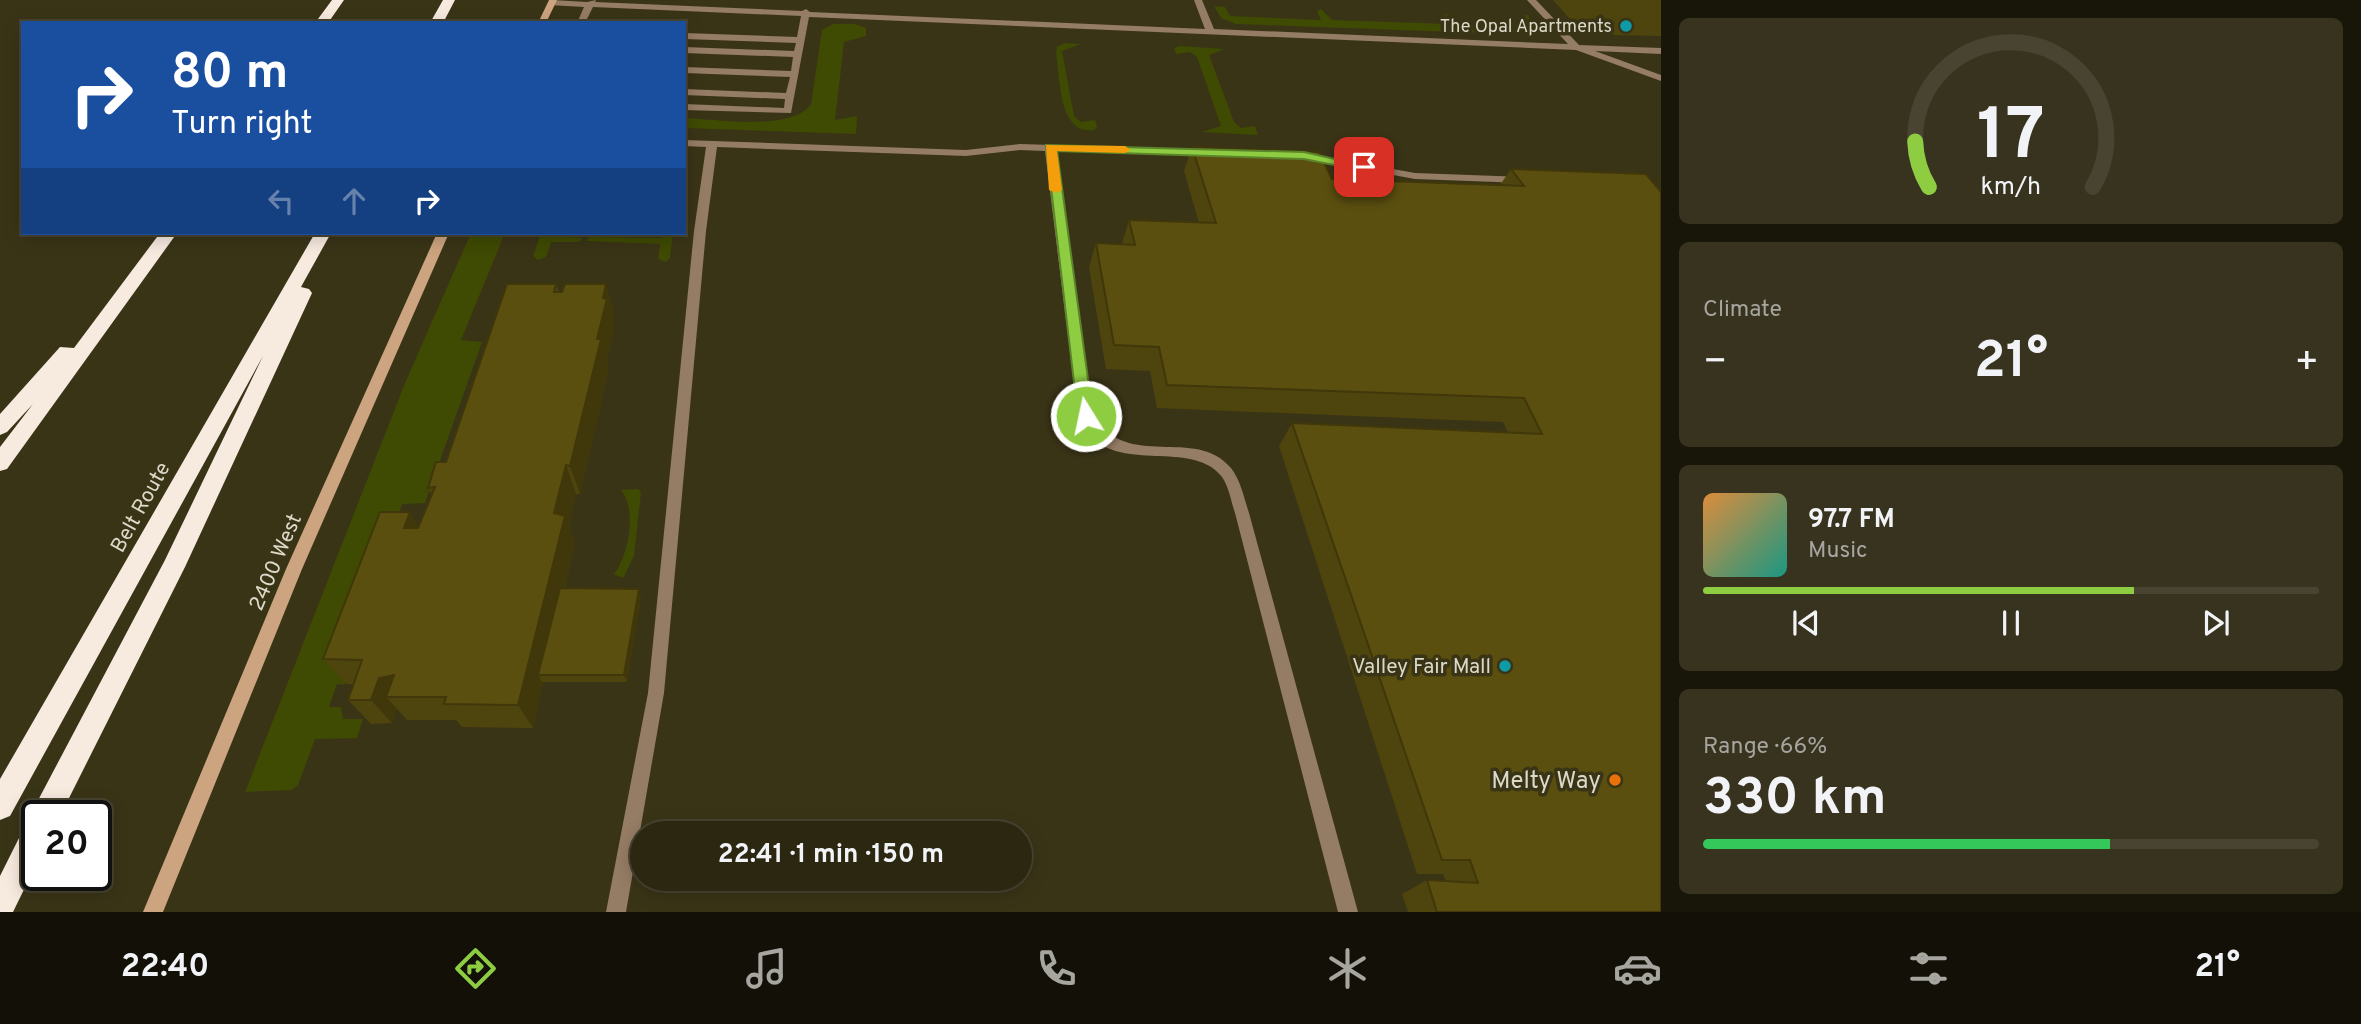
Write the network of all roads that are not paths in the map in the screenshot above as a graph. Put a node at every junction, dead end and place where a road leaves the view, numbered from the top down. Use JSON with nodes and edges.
{"nodes":[{"id":1,"x":338,"y":0,"type":"edge"},
{"id":2,"x":449,"y":0,"type":"edge"},
{"id":3,"x":1198,"y":0,"type":"edge"},
{"id":4,"x":1531,"y":0,"type":"edge"},
{"id":5,"x":552,"y":2,"type":"edge"},
{"id":6,"x":590,"y":2,"type":"edge"},
{"id":7,"x":806,"y":12,"type":"junction"},
{"id":8,"x":322,"y":21,"type":"edge"},
{"id":9,"x":437,"y":21,"type":"edge"},
{"id":10,"x":543,"y":21,"type":"edge"},
{"id":11,"x":582,"y":21,"type":"edge"},
{"id":12,"x":1211,"y":33,"type":"junction"},
{"id":13,"x":686,"y":36,"type":"edge"},
{"id":14,"x":800,"y":40,"type":"junction"},
{"id":15,"x":1576,"y":47,"type":"junction"},
{"id":16,"x":686,"y":50,"type":"edge"},
{"id":17,"x":1661,"y":51,"type":"edge"},
{"id":18,"x":798,"y":54,"type":"junction"},
{"id":19,"x":686,"y":70,"type":"edge"},
{"id":20,"x":794,"y":74,"type":"junction"},
{"id":21,"x":1661,"y":78,"type":"edge"},
{"id":22,"x":686,"y":92,"type":"edge"},
{"id":23,"x":790,"y":96,"type":"junction"},
{"id":24,"x":686,"y":107,"type":"edge"},
{"id":25,"x":686,"y":142,"type":"edge"},
{"id":26,"x":712,"y":144,"type":"junction"},
{"id":27,"x":1051,"y":147,"type":"junction"},
{"id":28,"x":1219,"y":153,"type":"edge"},
{"id":29,"x":1296,"y":155,"type":"edge"},
{"id":30,"x":1539,"y":180,"type":"edge"},
{"id":31,"x":324,"y":235,"type":"edge"},
{"id":32,"x":324,"y":235,"type":"edge"},
{"id":33,"x":442,"y":235,"type":"edge"},
{"id":34,"x":163,"y":240,"type":"edge"},
{"id":35,"x":0,"y":427,"type":"edge"},
{"id":36,"x":0,"y":463,"type":"edge"},
{"id":37,"x":53,"y":800,"type":"edge"},
{"id":38,"x":0,"y":806,"type":"edge"},
{"id":39,"x":21,"y":864,"type":"edge"},
{"id":40,"x":0,"y":907,"type":"edge"},
{"id":41,"x":153,"y":912,"type":"edge"},
{"id":42,"x":616,"y":912,"type":"edge"},
{"id":43,"x":1348,"y":912,"type":"edge"}],
"edges":[{"from":1,"to":8,"type":"highway"},
{"from":2,"to":9,"type":"highway"},
{"from":3,"to":12,"type":"lane"},
{"from":4,"to":15,"type":"lane"},
{"from":5,"to":6,"type":"lane"},
{"from":5,"to":10,"type":"street"},
{"from":6,"to":7,"type":"lane"},
{"from":6,"to":11,"type":"lane"},
{"from":7,"to":12,"type":"lane"},
{"from":7,"to":14,"type":"lane"},
{"from":12,"to":15,"type":"lane"},
{"from":13,"to":14,"type":"lane"},
{"from":14,"to":18,"type":"lane"},
{"from":15,"to":17,"type":"lane"},
{"from":15,"to":21,"type":"lane"},
{"from":16,"to":18,"type":"lane"},
{"from":18,"to":20,"type":"lane"},
{"from":19,"to":20,"type":"lane"},
{"from":20,"to":23,"type":"lane"},
{"from":22,"to":23,"type":"lane"},
{"from":23,"to":24,"type":"lane"},
{"from":25,"to":26,"type":"lane"},
{"from":26,"to":27,"type":"lane"},
{"from":26,"to":42,"type":"lane"},
{"from":27,"to":28,"type":"lane"},
{"from":27,"to":43,"type":"lane"},
{"from":29,"to":30,"type":"lane"},
{"from":31,"to":38,"type":"highway","name":"Belt Route"},
{"from":32,"to":37,"type":"highway"},
{"from":33,"to":41,"type":"street","name":"2400 West"},
{"from":34,"to":35,"type":"highway"},
{"from":34,"to":36,"type":"highway"},
{"from":39,"to":40,"type":"highway"}]}
